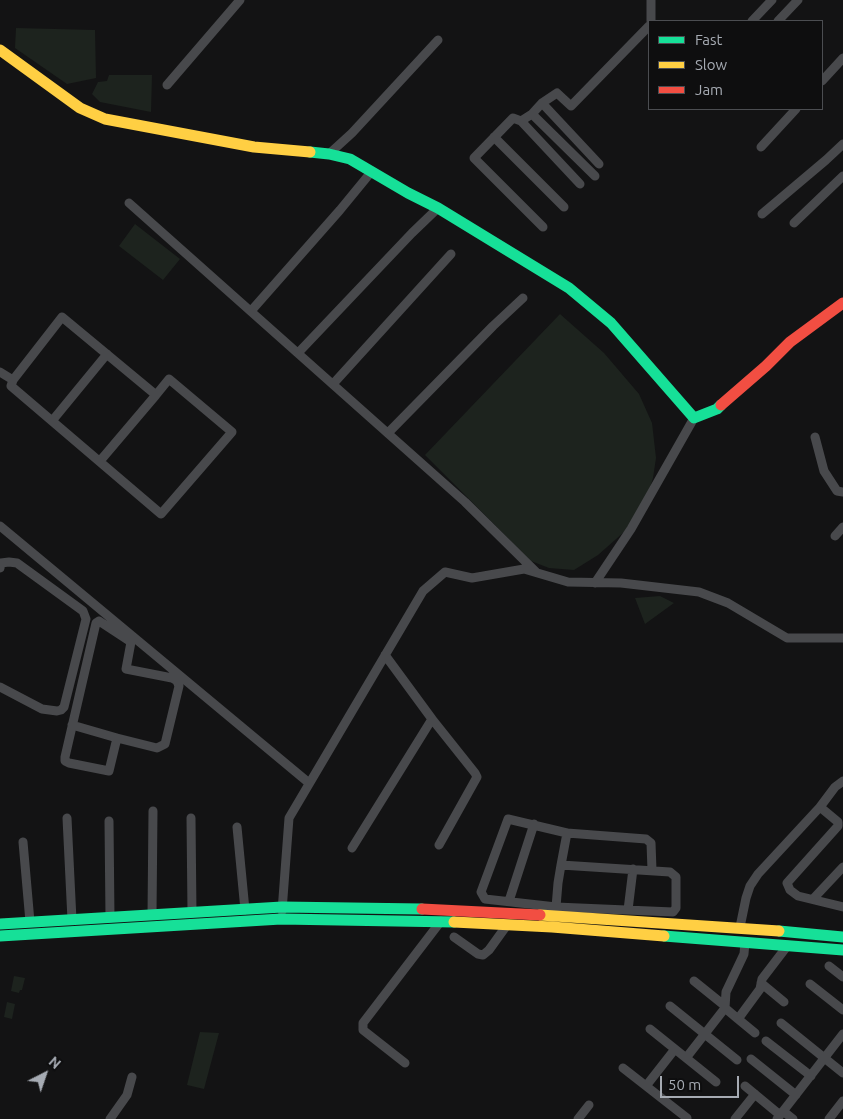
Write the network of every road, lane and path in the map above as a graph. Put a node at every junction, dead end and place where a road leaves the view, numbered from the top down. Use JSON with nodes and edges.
{"nodes":[{"id":1,"x":240,"y":0,"type":"edge"},
{"id":2,"x":651,"y":0,"type":"edge"},
{"id":3,"x":772,"y":0,"type":"edge"},
{"id":4,"x":798,"y":0,"type":"edge"},
{"id":5,"x":651,"y":20,"type":"edge"},
{"id":6,"x":753,"y":20,"type":"edge"},
{"id":7,"x":779,"y":20,"type":"edge"},
{"id":8,"x":648,"y":27,"type":"edge"},
{"id":9,"x":438,"y":40,"type":"dead end"},
{"id":10,"x":0,"y":50,"type":"edge"},
{"id":11,"x":843,"y":58,"type":"edge"},
{"id":12,"x":823,"y":80,"type":"edge"},
{"id":13,"x":167,"y":85,"type":"dead end"},
{"id":14,"x":542,"y":103,"type":"junction"},
{"id":15,"x":795,"y":110,"type":"edge"},
{"id":16,"x":532,"y":114,"type":"junction"},
{"id":17,"x":521,"y":121,"type":"junction"},
{"id":18,"x":494,"y":137,"type":"junction"},
{"id":19,"x":843,"y":144,"type":"edge"},
{"id":20,"x":761,"y":147,"type":"dead end"},
{"id":21,"x":329,"y":154,"type":"junction"},
{"id":22,"x":600,"y":164,"type":"dead end"},
{"id":23,"x":372,"y":171,"type":"junction"},
{"id":24,"x":595,"y":176,"type":"dead end"},
{"id":25,"x":843,"y":176,"type":"edge"},
{"id":26,"x":580,"y":184,"type":"dead end"},
{"id":27,"x":129,"y":203,"type":"dead end"},
{"id":28,"x":564,"y":207,"type":"dead end"},
{"id":29,"x":438,"y":208,"type":"junction"},
{"id":30,"x":762,"y":214,"type":"dead end"},
{"id":31,"x":794,"y":223,"type":"dead end"},
{"id":32,"x":543,"y":227,"type":"dead end"},
{"id":33,"x":451,"y":254,"type":"dead end"},
{"id":34,"x":523,"y":298,"type":"dead end"},
{"id":35,"x":843,"y":304,"type":"edge"},
{"id":36,"x":252,"y":312,"type":"junction"},
{"id":37,"x":298,"y":353,"type":"junction"},
{"id":38,"x":107,"y":354,"type":"junction"},
{"id":39,"x":0,"y":372,"type":"edge"},
{"id":40,"x":13,"y":380,"type":"junction"},
{"id":41,"x":332,"y":384,"type":"junction"},
{"id":42,"x":156,"y":395,"type":"junction"},
{"id":43,"x":694,"y":418,"type":"junction"},
{"id":44,"x":52,"y":421,"type":"junction"},
{"id":45,"x":388,"y":433,"type":"junction"},
{"id":46,"x":815,"y":437,"type":"dead end"},
{"id":47,"x":100,"y":462,"type":"junction"},
{"id":48,"x":843,"y":492,"type":"edge"},
{"id":49,"x":0,"y":526,"type":"edge"},
{"id":50,"x":843,"y":527,"type":"edge"},
{"id":51,"x":835,"y":536,"type":"dead end"},
{"id":52,"x":0,"y":568,"type":"edge"},
{"id":53,"x":56,"y":571,"type":"junction"},
{"id":54,"x":537,"y":573,"type":"junction"},
{"id":55,"x":595,"y":582,"type":"junction"},
{"id":56,"x":48,"y":586,"type":"junction"},
{"id":57,"x":843,"y":638,"type":"edge"},
{"id":58,"x":132,"y":639,"type":"junction"},
{"id":59,"x":385,"y":655,"type":"junction"},
{"id":60,"x":159,"y":657,"type":"junction"},
{"id":61,"x":155,"y":675,"type":"junction"},
{"id":62,"x":0,"y":686,"type":"edge"},
{"id":63,"x":432,"y":719,"type":"junction"},
{"id":64,"x":72,"y":725,"type":"junction"},
{"id":65,"x":117,"y":738,"type":"junction"},
{"id":66,"x":843,"y":781,"type":"edge"},
{"id":67,"x":308,"y":782,"type":"junction"},
{"id":68,"x":820,"y":808,"type":"junction"},
{"id":69,"x":153,"y":811,"type":"dead end"},
{"id":70,"x":67,"y":818,"type":"dead end"},
{"id":71,"x":191,"y":818,"type":"dead end"},
{"id":72,"x":109,"y":821,"type":"dead end"},
{"id":73,"x":534,"y":824,"type":"junction"},
{"id":74,"x":237,"y":827,"type":"dead end"},
{"id":75,"x":568,"y":833,"type":"junction"},
{"id":76,"x":23,"y":842,"type":"dead end"},
{"id":77,"x":440,"y":845,"type":"dead end"},
{"id":78,"x":352,"y":848,"type":"dead end"},
{"id":79,"x":561,"y":865,"type":"junction"},
{"id":80,"x":843,"y":867,"type":"edge"},
{"id":81,"x":633,"y":869,"type":"junction"},
{"id":82,"x":652,"y":870,"type":"junction"},
{"id":83,"x":813,"y":899,"type":"junction"},
{"id":84,"x":509,"y":901,"type":"junction"},
{"id":85,"x":843,"y":907,"type":"edge"},
{"id":86,"x":245,"y":910,"type":"junction"},
{"id":87,"x":628,"y":910,"type":"junction"},
{"id":88,"x":556,"y":911,"type":"junction"},
{"id":89,"x":192,"y":913,"type":"junction"},
{"id":90,"x":282,"y":913,"type":"junction"},
{"id":91,"x":152,"y":915,"type":"junction"},
{"id":92,"x":110,"y":918,"type":"junction"},
{"id":93,"x":72,"y":920,"type":"junction"},
{"id":94,"x":30,"y":922,"type":"junction"},
{"id":95,"x":441,"y":922,"type":"junction"},
{"id":96,"x":0,"y":924,"type":"edge"},
{"id":97,"x":507,"y":925,"type":"junction"},
{"id":98,"x":743,"y":927,"type":"junction"},
{"id":99,"x":0,"y":936,"type":"edge"},
{"id":100,"x":454,"y":937,"type":"dead end"},
{"id":101,"x":843,"y":937,"type":"edge"},
{"id":102,"x":745,"y":942,"type":"junction"},
{"id":103,"x":788,"y":945,"type":"junction"},
{"id":104,"x":843,"y":950,"type":"edge"},
{"id":105,"x":829,"y":966,"type":"dead end"},
{"id":106,"x":843,"y":977,"type":"edge"},
{"id":107,"x":694,"y":981,"type":"dead end"},
{"id":108,"x":761,"y":983,"type":"junction"},
{"id":109,"x":810,"y":984,"type":"dead end"},
{"id":110,"x":784,"y":1002,"type":"dead end"},
{"id":111,"x":670,"y":1006,"type":"dead end"},
{"id":112,"x":725,"y":1007,"type":"junction"},
{"id":113,"x":843,"y":1010,"type":"edge"},
{"id":114,"x":738,"y":1019,"type":"junction"},
{"id":115,"x":781,"y":1023,"type":"dead end"},
{"id":116,"x":650,"y":1029,"type":"dead end"},
{"id":117,"x":755,"y":1033,"type":"dead end"},
{"id":118,"x":705,"y":1034,"type":"junction"},
{"id":119,"x":842,"y":1038,"type":"edge"},
{"id":120,"x":766,"y":1041,"type":"dead end"},
{"id":121,"x":675,"y":1049,"type":"junction"},
{"id":122,"x":686,"y":1058,"type":"junction"},
{"id":123,"x":824,"y":1058,"type":"junction"},
{"id":124,"x":751,"y":1059,"type":"dead end"},
{"id":125,"x":737,"y":1060,"type":"dead end"},
{"id":126,"x":405,"y":1063,"type":"dead end"},
{"id":127,"x":623,"y":1068,"type":"dead end"},
{"id":128,"x":843,"y":1073,"type":"edge"},
{"id":129,"x":811,"y":1076,"type":"junction"},
{"id":130,"x":132,"y":1077,"type":"dead end"},
{"id":131,"x":716,"y":1082,"type":"dead end"},
{"id":132,"x":646,"y":1086,"type":"junction"},
{"id":133,"x":745,"y":1086,"type":"dead end"},
{"id":134,"x":755,"y":1094,"type":"junction"},
{"id":135,"x":796,"y":1095,"type":"junction"},
{"id":136,"x":843,"y":1101,"type":"edge"},
{"id":137,"x":589,"y":1105,"type":"dead end"},
{"id":138,"x":780,"y":1115,"type":"edge"},
{"id":139,"x":686,"y":1118,"type":"dead end"},
{"id":140,"x":110,"y":1119,"type":"edge"},
{"id":141,"x":578,"y":1119,"type":"edge"},
{"id":142,"x":735,"y":1119,"type":"edge"},
{"id":143,"x":794,"y":1119,"type":"edge"},
{"id":144,"x":829,"y":1119,"type":"edge"}],
"edges":[{"from":1,"to":13,"type":"street"},
{"from":2,"to":5,"type":"street"},
{"from":3,"to":6,"type":"street"},
{"from":4,"to":7,"type":"street"},
{"from":8,"to":14,"type":"street"},
{"from":9,"to":21,"type":"street"},
{"from":10,"to":21,"type":"street"},
{"from":11,"to":12,"type":"street"},
{"from":14,"to":16,"type":"street"},
{"from":14,"to":22,"type":"street"},
{"from":15,"to":20,"type":"street"},
{"from":16,"to":17,"type":"street"},
{"from":16,"to":24,"type":"street"},
{"from":17,"to":18,"type":"street"},
{"from":17,"to":26,"type":"street"},
{"from":18,"to":28,"type":"street"},
{"from":18,"to":32,"type":"street"},
{"from":19,"to":30,"type":"street"},
{"from":21,"to":23,"type":"street"},
{"from":23,"to":29,"type":"street"},
{"from":23,"to":36,"type":"street"},
{"from":25,"to":31,"type":"street"},
{"from":27,"to":36,"type":"street"},
{"from":29,"to":37,"type":"street"},
{"from":29,"to":43,"type":"street"},
{"from":33,"to":41,"type":"street"},
{"from":34,"to":45,"type":"street"},
{"from":35,"to":43,"type":"street"},
{"from":36,"to":37,"type":"street"},
{"from":37,"to":41,"type":"street"},
{"from":38,"to":40,"type":"street"},
{"from":38,"to":42,"type":"street"},
{"from":38,"to":44,"type":"street"},
{"from":39,"to":40,"type":"street"},
{"from":40,"to":44,"type":"street"},
{"from":41,"to":45,"type":"street"},
{"from":42,"to":47,"type":"street"},
{"from":42,"to":47,"type":"street"},
{"from":43,"to":55,"type":"street"},
{"from":44,"to":47,"type":"street"},
{"from":45,"to":54,"type":"street"},
{"from":46,"to":48,"type":"street"},
{"from":49,"to":53,"type":"street"},
{"from":50,"to":51,"type":"street"},
{"from":52,"to":56,"type":"street"},
{"from":53,"to":56,"type":"street"},
{"from":53,"to":58,"type":"street"},
{"from":54,"to":55,"type":"street"},
{"from":54,"to":59,"type":"street"},
{"from":55,"to":57,"type":"street"},
{"from":56,"to":62,"type":"street"},
{"from":58,"to":60,"type":"street"},
{"from":58,"to":61,"type":"street"},
{"from":58,"to":64,"type":"street"},
{"from":59,"to":63,"type":"street"},
{"from":59,"to":67,"type":"street"},
{"from":60,"to":61,"type":"street"},
{"from":60,"to":67,"type":"street"},
{"from":61,"to":65,"type":"street"},
{"from":63,"to":77,"type":"street"},
{"from":63,"to":78,"type":"street"},
{"from":64,"to":65,"type":"street"},
{"from":64,"to":65,"type":"street"},
{"from":66,"to":68,"type":"street"},
{"from":67,"to":90,"type":"street"},
{"from":68,"to":83,"type":"street"},
{"from":68,"to":98,"type":"street"},
{"from":69,"to":91,"type":"street"},
{"from":70,"to":93,"type":"street"},
{"from":71,"to":89,"type":"street"},
{"from":72,"to":92,"type":"street"},
{"from":73,"to":75,"type":"street"},
{"from":73,"to":84,"type":"street"},
{"from":73,"to":84,"type":"street"},
{"from":74,"to":86,"type":"street"},
{"from":75,"to":79,"type":"street"},
{"from":75,"to":82,"type":"street"},
{"from":76,"to":94,"type":"street"},
{"from":79,"to":81,"type":"street"},
{"from":79,"to":88,"type":"street"},
{"from":80,"to":83,"type":"street"},
{"from":81,"to":82,"type":"street"},
{"from":81,"to":87,"type":"street"},
{"from":82,"to":87,"type":"street"},
{"from":83,"to":85,"type":"street"},
{"from":84,"to":88,"type":"street"},
{"from":86,"to":89,"type":"street"},
{"from":86,"to":90,"type":"street"},
{"from":87,"to":88,"type":"street"},
{"from":88,"to":90,"type":"street"},
{"from":88,"to":98,"type":"street"},
{"from":89,"to":91,"type":"street"},
{"from":90,"to":95,"type":"street"},
{"from":90,"to":99,"type":"street"},
{"from":91,"to":92,"type":"street"},
{"from":92,"to":93,"type":"street"},
{"from":93,"to":94,"type":"street"},
{"from":94,"to":96,"type":"street"},
{"from":95,"to":97,"type":"street"},
{"from":95,"to":126,"type":"street"},
{"from":97,"to":100,"type":"street"},
{"from":97,"to":102,"type":"street"},
{"from":98,"to":101,"type":"street"},
{"from":98,"to":102,"type":"street"},
{"from":102,"to":103,"type":"street"},
{"from":102,"to":112,"type":"street"},
{"from":103,"to":104,"type":"street"},
{"from":103,"to":108,"type":"street"},
{"from":105,"to":106,"type":"street"},
{"from":107,"to":112,"type":"street"},
{"from":108,"to":110,"type":"street"},
{"from":108,"to":114,"type":"street"},
{"from":109,"to":113,"type":"street"},
{"from":111,"to":118,"type":"street"},
{"from":112,"to":114,"type":"street"},
{"from":112,"to":118,"type":"street"},
{"from":114,"to":117,"type":"street"},
{"from":115,"to":123,"type":"street"},
{"from":116,"to":121,"type":"street"},
{"from":118,"to":122,"type":"street"},
{"from":118,"to":125,"type":"street"},
{"from":119,"to":123,"type":"street"},
{"from":120,"to":129,"type":"street"},
{"from":121,"to":122,"type":"street"},
{"from":121,"to":132,"type":"street"},
{"from":122,"to":131,"type":"street"},
{"from":123,"to":128,"type":"street"},
{"from":123,"to":129,"type":"street"},
{"from":124,"to":135,"type":"street"},
{"from":127,"to":132,"type":"street"},
{"from":129,"to":135,"type":"street"},
{"from":130,"to":140,"type":"street"},
{"from":132,"to":139,"type":"street"},
{"from":133,"to":134,"type":"street"},
{"from":134,"to":138,"type":"street"},
{"from":134,"to":142,"type":"street"},
{"from":135,"to":138,"type":"street"},
{"from":136,"to":144,"type":"street"},
{"from":137,"to":141,"type":"street"},
{"from":138,"to":143,"type":"street"}]}
